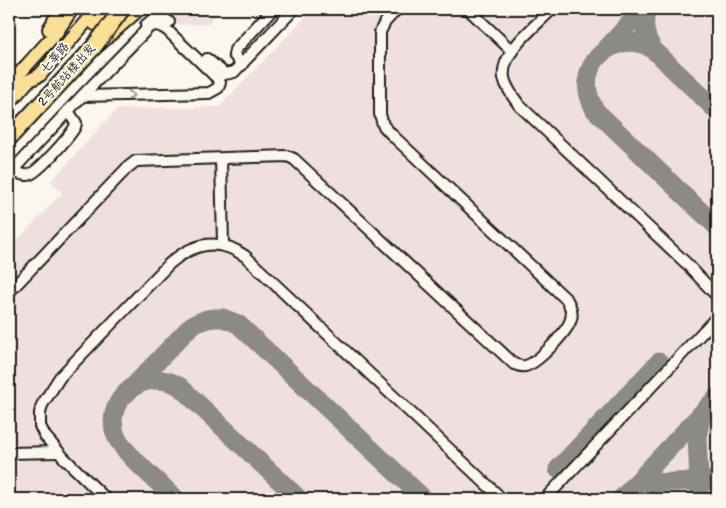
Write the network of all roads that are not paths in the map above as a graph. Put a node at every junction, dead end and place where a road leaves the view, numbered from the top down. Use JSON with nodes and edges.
{"nodes":[{"id":1,"x":61,"y":9,"type":"edge"},
{"id":2,"x":66,"y":9,"type":"edge"},
{"id":3,"x":72,"y":9,"type":"edge"},
{"id":4,"x":90,"y":9,"type":"edge"},
{"id":5,"x":97,"y":9,"type":"edge"},
{"id":6,"x":109,"y":9,"type":"edge"},
{"id":7,"x":123,"y":9,"type":"edge"},
{"id":8,"x":137,"y":9,"type":"edge"},
{"id":9,"x":273,"y":9,"type":"edge"},
{"id":10,"x":294,"y":9,"type":"edge"},
{"id":11,"x":397,"y":9,"type":"edge"},
{"id":12,"x":468,"y":9,"type":"edge"},
{"id":13,"x":552,"y":9,"type":"edge"},
{"id":14,"x":52,"y":31,"type":"junction"},
{"id":15,"x":92,"y":48,"type":"junction"},
{"id":16,"x":512,"y":50,"type":"junction"},
{"id":17,"x":35,"y":56,"type":"junction"},
{"id":18,"x":242,"y":65,"type":"junction"},
{"id":19,"x":9,"y":72,"type":"edge"},
{"id":20,"x":40,"y":75,"type":"junction"},
{"id":21,"x":9,"y":85,"type":"edge"},
{"id":22,"x":82,"y":96,"type":"junction"},
{"id":23,"x":9,"y":98,"type":"edge"},
{"id":24,"x":9,"y":103,"type":"edge"},
{"id":25,"x":68,"y":111,"type":"junction"},
{"id":26,"x":9,"y":129,"type":"edge"},
{"id":27,"x":9,"y":138,"type":"edge"},
{"id":28,"x":221,"y":159,"type":"junction"},
{"id":29,"x":11,"y":172,"type":"edge"},
{"id":30,"x":223,"y":244,"type":"junction"},
{"id":31,"x":9,"y":292,"type":"edge"},
{"id":32,"x":717,"y":296,"type":"edge"},
{"id":33,"x":717,"y":317,"type":"edge"},
{"id":34,"x":58,"y":452,"type":"junction"},
{"id":35,"x":9,"y":453,"type":"edge"},
{"id":36,"x":106,"y":499,"type":"edge"},
{"id":37,"x":502,"y":499,"type":"edge"},
{"id":38,"x":545,"y":499,"type":"edge"}],
"edges":[{"from":1,"to":14,"type":"main road"},
{"from":2,"to":14,"type":"main road"},
{"from":3,"to":14,"type":"main road"},
{"from":4,"to":14,"type":"main road"},
{"from":5,"to":20,"type":"main road","name":"七莘路"},
{"from":6,"to":20,"type":"main road"},
{"from":7,"to":15,"type":"highway","name":"2号航站楼出发","bridge":true},
{"from":7,"to":26,"type":"street"},
{"from":8,"to":15,"type":"highway","bridge":true},
{"from":9,"to":18,"type":"street"},
{"from":10,"to":18,"type":"street"},
{"from":11,"to":28,"type":"street"},
{"from":12,"to":16,"type":"street"},
{"from":13,"to":16,"type":"street"},
{"from":14,"to":17,"type":"main road"},
{"from":14,"to":19,"type":"main road"},
{"from":15,"to":27,"type":"highway","name":"2号航站楼出发"},
{"from":16,"to":32,"type":"street"},
{"from":17,"to":21,"type":"main road"},
{"from":17,"to":23,"type":"main road"},
{"from":18,"to":22,"type":"street"},
{"from":20,"to":24,"type":"main road","name":"七莘路"},
{"from":22,"to":22,"type":"street","one_way":true},
{"from":22,"to":25,"type":"street"},
{"from":25,"to":29,"type":"street"},
{"from":25,"to":29,"type":"street"},
{"from":28,"to":30,"type":"street"},
{"from":28,"to":31,"type":"street"},
{"from":30,"to":34,"type":"street"},
{"from":30,"to":37,"type":"street"},
{"from":33,"to":38,"type":"street"},
{"from":34,"to":35,"type":"street"},
{"from":34,"to":36,"type":"street"}]}
